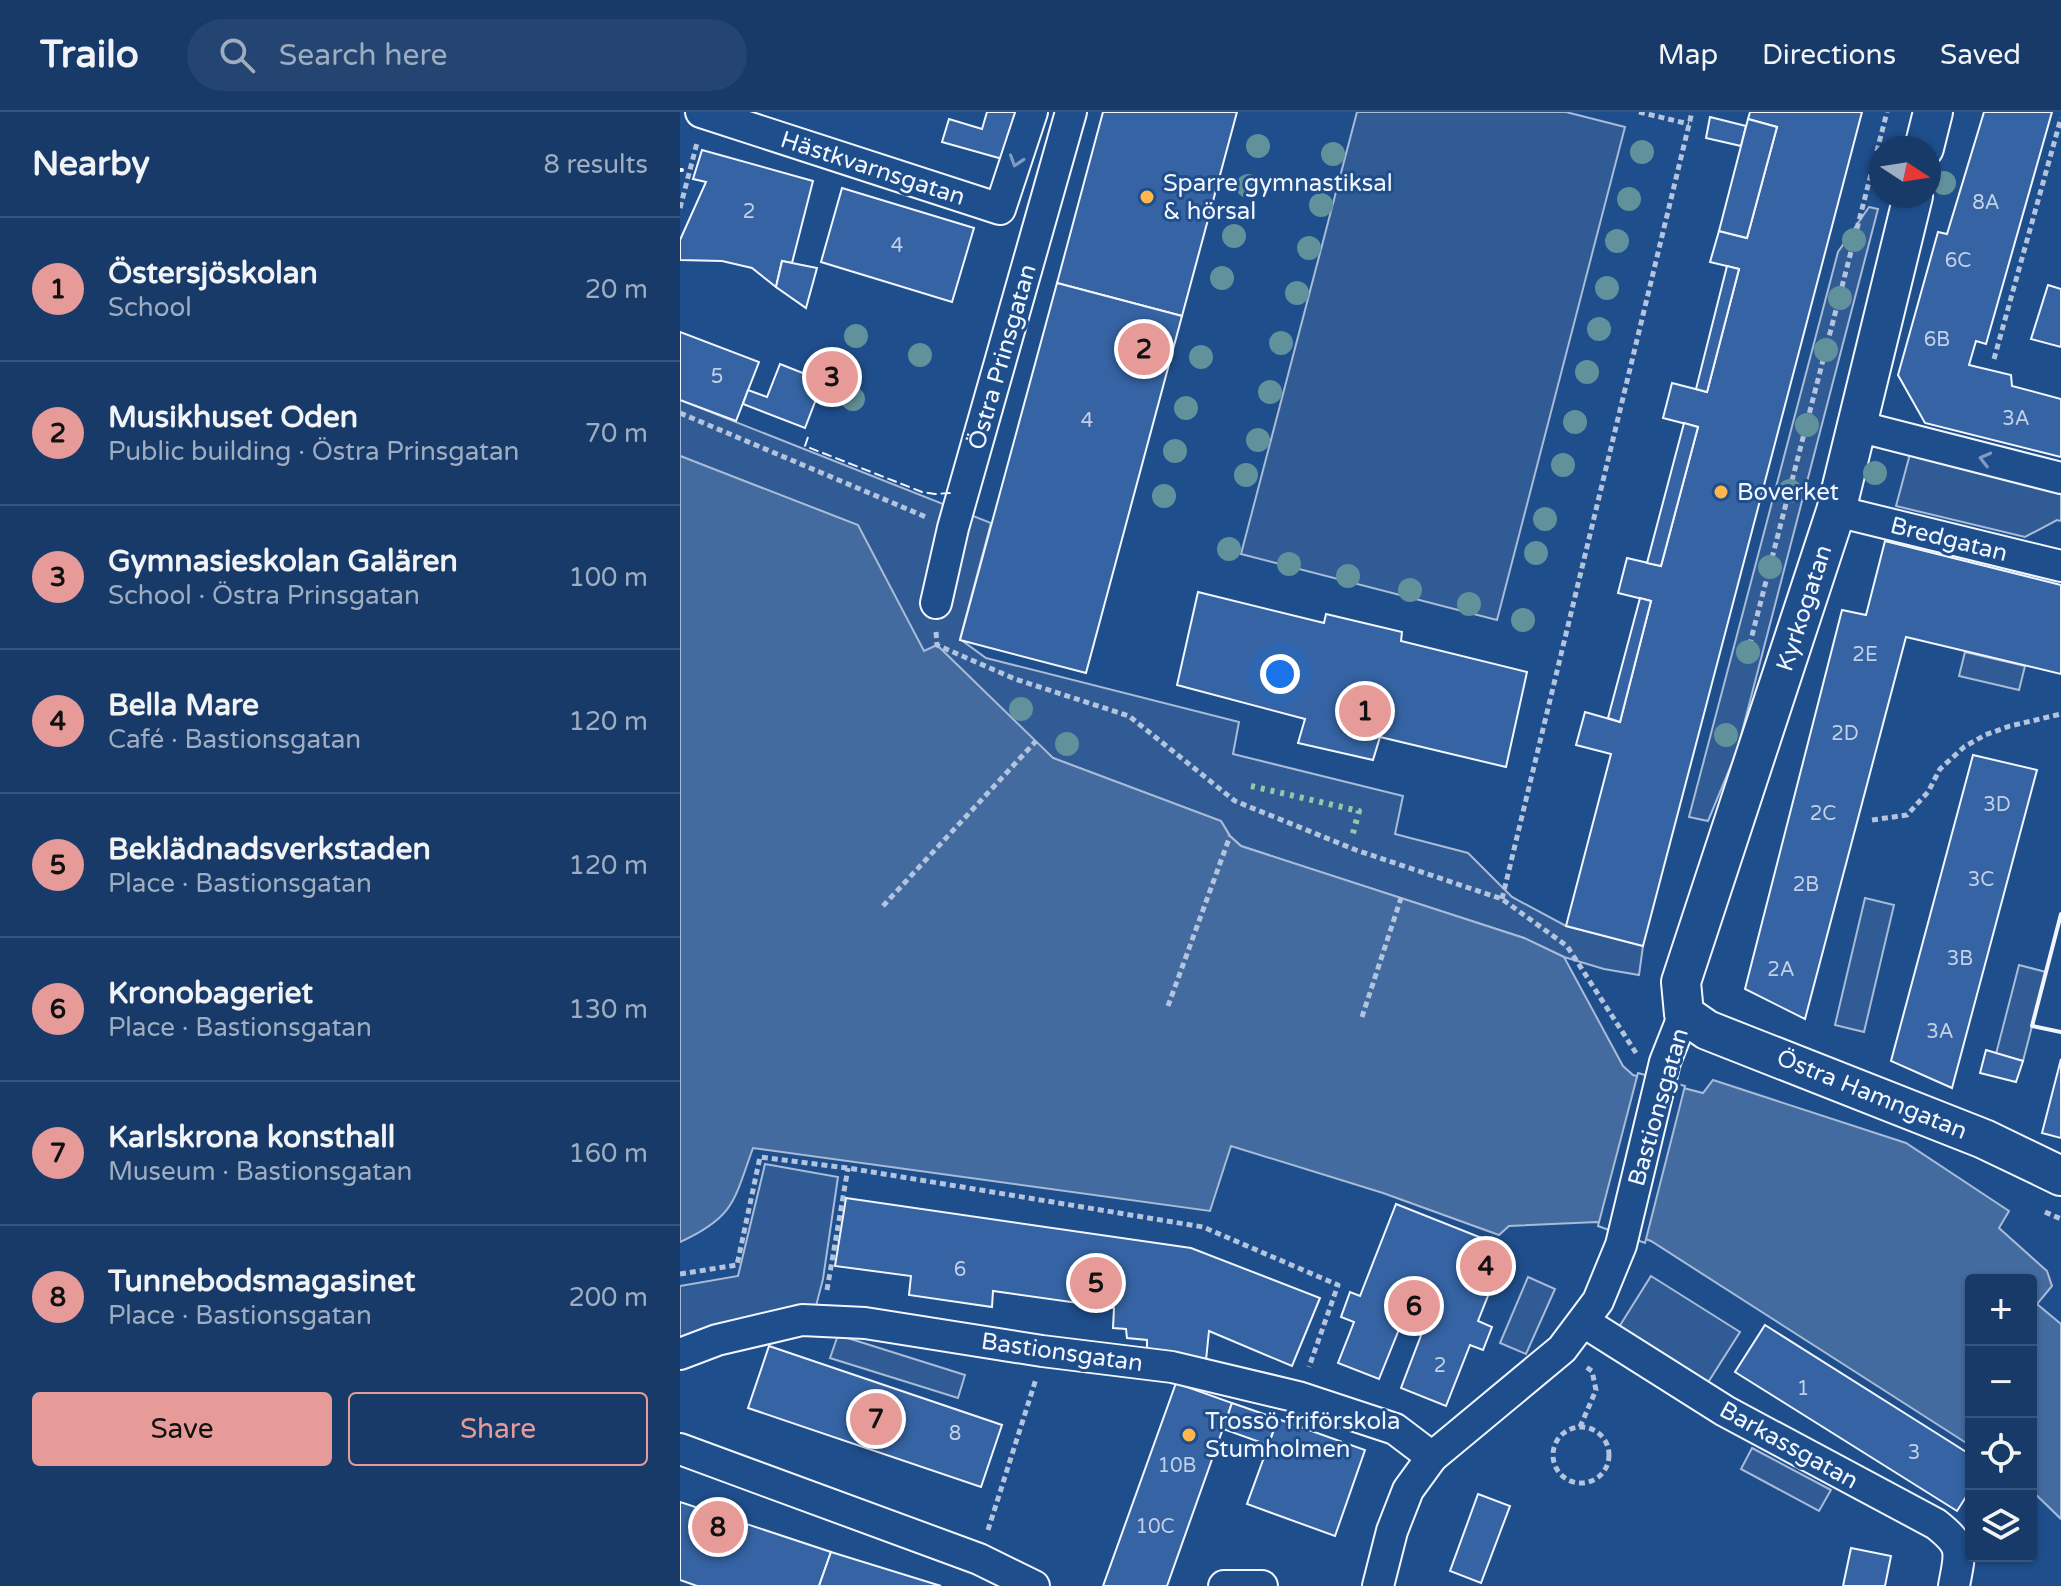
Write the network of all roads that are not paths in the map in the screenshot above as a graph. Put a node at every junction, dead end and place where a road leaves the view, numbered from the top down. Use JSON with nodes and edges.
{"nodes":[{"id":1,"x":701,"y":112,"type":"edge"},
{"id":2,"x":1032,"y":112,"type":"edge"},
{"id":3,"x":1071,"y":112,"type":"edge"},
{"id":4,"x":1933,"y":112,"type":"edge"},
{"id":5,"x":1927,"y":136,"type":"edge"},
{"id":6,"x":1910,"y":208,"type":"edge"},
{"id":7,"x":1857,"y":426,"type":"junction"},
{"id":8,"x":2061,"y":478,"type":"edge"},
{"id":9,"x":1836,"y":511,"type":"junction"},
{"id":10,"x":2061,"y":566,"type":"edge"},
{"id":11,"x":936,"y":603,"type":"road end"},
{"id":12,"x":1684,"y":1014,"type":"junction"},
{"id":13,"x":2061,"y":1176,"type":"edge"},
{"id":14,"x":1584,"y":1322,"type":"junction"},
{"id":15,"x":680,"y":1354,"type":"edge"},
{"id":16,"x":680,"y":1449,"type":"edge"},
{"id":17,"x":1432,"y":1457,"type":"junction"},
{"id":18,"x":1034,"y":1586,"type":"edge"},
{"id":19,"x":1224,"y":1586,"type":"edge"},
{"id":20,"x":1262,"y":1586,"type":"edge"},
{"id":21,"x":1378,"y":1586,"type":"edge"},
{"id":22,"x":1954,"y":1586,"type":"edge"}],
"edges":[{"from":2,"to":1,"type":"street","name":"Hästkvarnsgatan","one_way":true},
{"from":3,"to":11,"type":"street","name":"Östra Prinsgatan"},
{"from":4,"to":5,"type":"street"},
{"from":6,"to":7,"type":"street","name":"Kyrkogatan"},
{"from":8,"to":7,"type":"street","one_way":true},
{"from":7,"to":9,"type":"street","name":"Kyrkogatan"},
{"from":9,"to":10,"type":"street","name":"Bredgatan"},
{"from":9,"to":12,"type":"street","name":"Kyrkogatan"},
{"from":12,"to":13,"type":"street","name":"Östra Hamngatan"},
{"from":12,"to":14,"type":"street","name":"Bastionsgatan"},
{"from":14,"to":17,"type":"street","name":"Bastionsgatan"},
{"from":14,"to":22,"type":"street","name":"Barkassgatan"},
{"from":15,"to":17,"type":"street","name":"Bastionsgatan"},
{"from":16,"to":18,"type":"street"},
{"from":17,"to":21,"type":"street","name":"Bastionsgatan"},
{"from":19,"to":20,"type":"street"}]}
